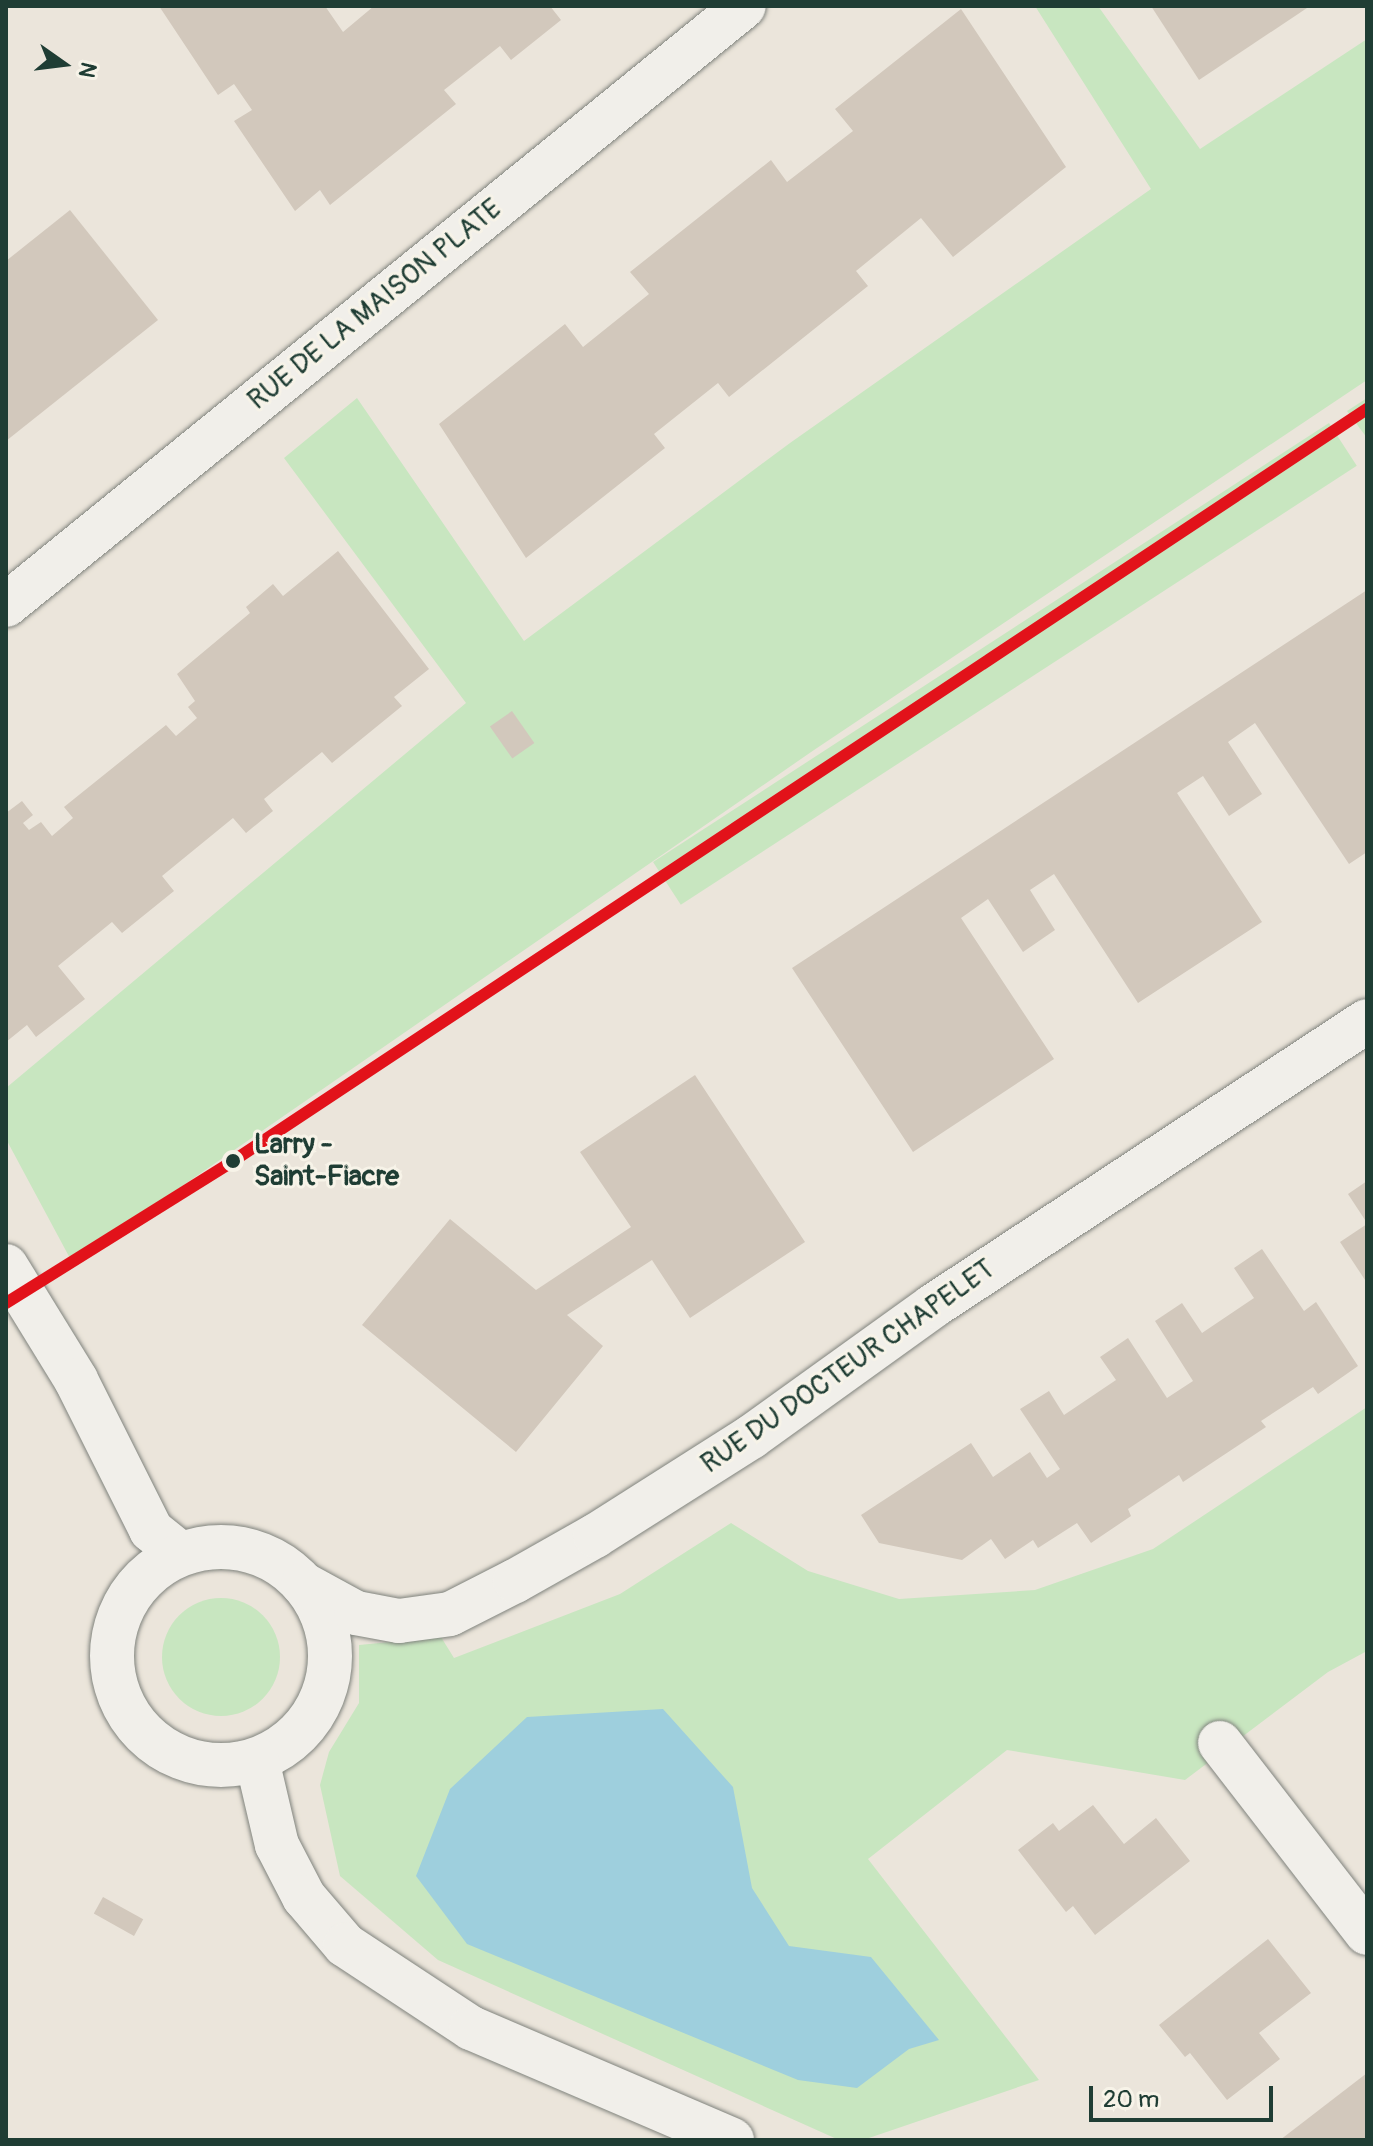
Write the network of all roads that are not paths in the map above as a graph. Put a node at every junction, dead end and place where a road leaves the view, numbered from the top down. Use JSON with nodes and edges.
{"nodes":[{"id":1,"x":744,"y":6,"type":"edge"},
{"id":2,"x":6,"y":605,"type":"edge"},
{"id":3,"x":1367,"y":1021,"type":"edge"},
{"id":4,"x":6,"y":1266,"type":"edge"},
{"id":5,"x":181,"y":1554,"type":"junction"},
{"id":6,"x":303,"y":1584,"type":"junction"},
{"id":7,"x":1220,"y":1743,"type":"dead end"},
{"id":8,"x":257,"y":1760,"type":"junction"},
{"id":9,"x":1367,"y":1933,"type":"edge"},
{"id":10,"x":732,"y":2140,"type":"edge"}],
"edges":[{"from":1,"to":2,"type":"street","name":"RUE DE LA MAISON PLATE"},
{"from":3,"to":6,"type":"street","name":"RUE DU DOCTEUR CHAPELET"},
{"from":4,"to":5,"type":"street"},
{"from":5,"to":6,"type":"street"},
{"from":5,"to":8,"type":"street"},
{"from":6,"to":8,"type":"street"},
{"from":7,"to":9,"type":"street"},
{"from":8,"to":10,"type":"street"}]}
